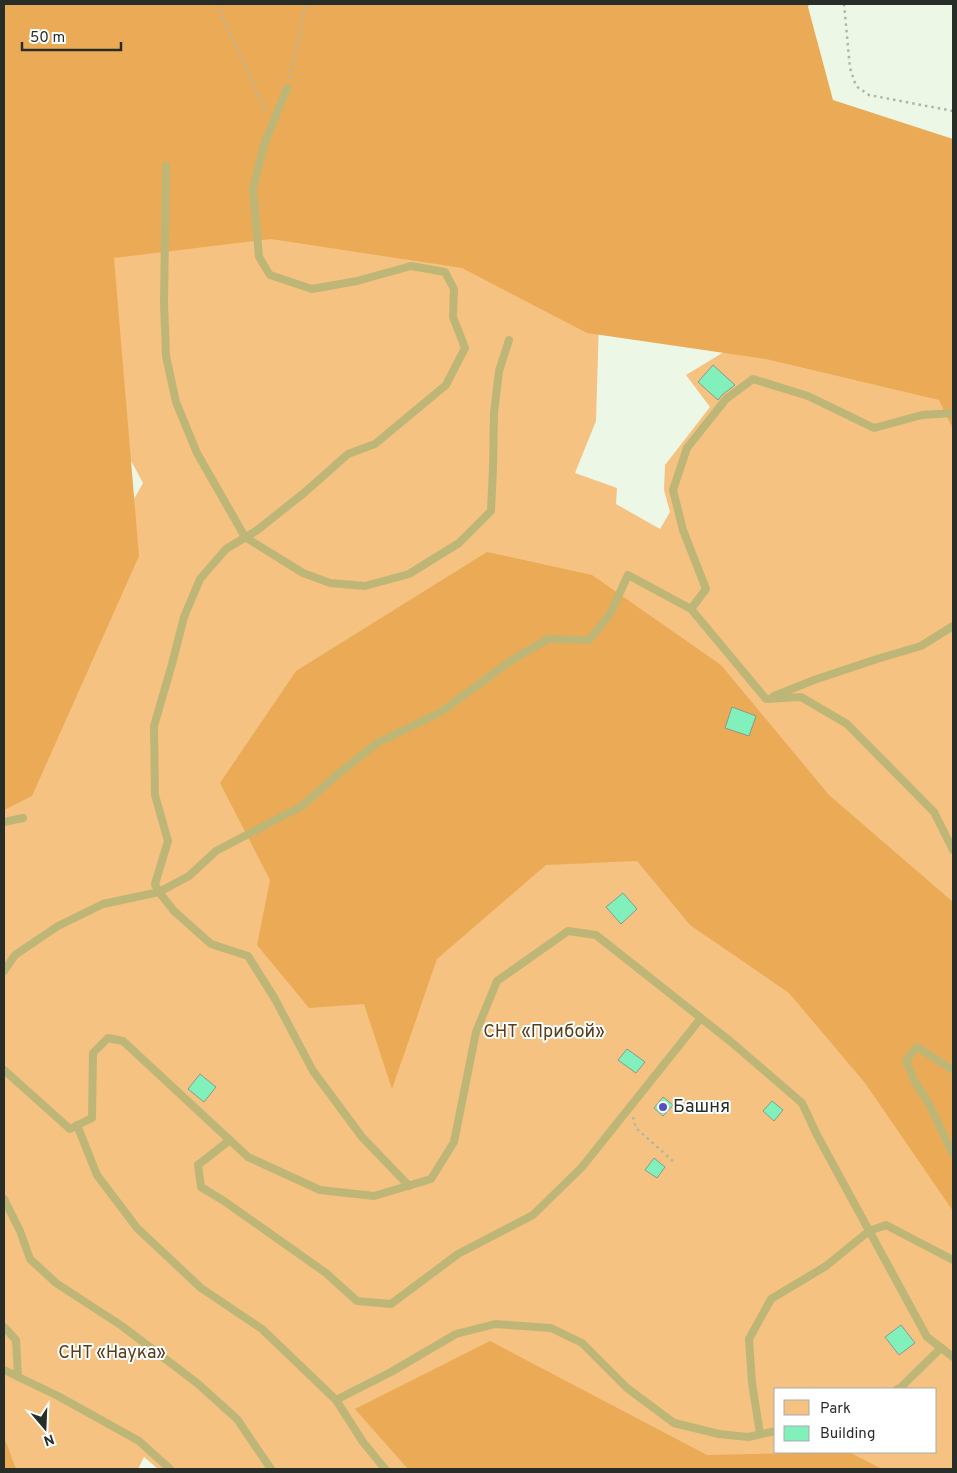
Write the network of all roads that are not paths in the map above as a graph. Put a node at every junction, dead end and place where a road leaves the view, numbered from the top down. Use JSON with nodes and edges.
{"nodes":[{"id":1,"x":287,"y":88,"type":"road end"},
{"id":2,"x":166,"y":166,"type":"dead end"},
{"id":3,"x":509,"y":340,"type":"dead end"},
{"id":4,"x":953,"y":413,"type":"edge"},
{"id":5,"x":245,"y":537,"type":"junction"},
{"id":6,"x":691,"y":609,"type":"junction"},
{"id":7,"x":953,"y":626,"type":"edge"},
{"id":8,"x":766,"y":699,"type":"junction"},
{"id":9,"x":23,"y":818,"type":"dead end"},
{"id":10,"x":4,"y":822,"type":"edge"},
{"id":11,"x":953,"y":850,"type":"edge"},
{"id":12,"x":159,"y":892,"type":"junction"},
{"id":13,"x":4,"y":971,"type":"edge"},
{"id":14,"x":701,"y":1018,"type":"junction"},
{"id":15,"x":4,"y":1070,"type":"edge"},
{"id":16,"x":953,"y":1070,"type":"edge"},
{"id":17,"x":77,"y":1125,"type":"junction"},
{"id":18,"x":230,"y":1140,"type":"junction"},
{"id":19,"x":953,"y":1154,"type":"edge"},
{"id":20,"x":409,"y":1186,"type":"junction"},
{"id":21,"x":4,"y":1199,"type":"edge"},
{"id":22,"x":869,"y":1231,"type":"junction"},
{"id":23,"x":953,"y":1260,"type":"edge"},
{"id":24,"x":4,"y":1327,"type":"edge"},
{"id":25,"x":941,"y":1348,"type":"junction"},
{"id":26,"x":953,"y":1357,"type":"edge"},
{"id":27,"x":4,"y":1370,"type":"edge"},
{"id":28,"x":18,"y":1377,"type":"junction"},
{"id":29,"x":900,"y":1388,"type":"edge"},
{"id":30,"x":336,"y":1400,"type":"junction"},
{"id":31,"x":774,"y":1431,"type":"edge"},
{"id":32,"x":760,"y":1434,"type":"junction"},
{"id":33,"x":170,"y":1469,"type":"edge"},
{"id":34,"x":271,"y":1469,"type":"edge"},
{"id":35,"x":385,"y":1469,"type":"edge"}],
"edges":[{"from":1,"to":5,"type":"lane"},
{"from":2,"to":5,"type":"lane"},
{"from":3,"to":5,"type":"lane"},
{"from":4,"to":6,"type":"lane"},
{"from":5,"to":12,"type":"lane"},
{"from":6,"to":8,"type":"lane"},
{"from":6,"to":12,"type":"lane"},
{"from":7,"to":8,"type":"lane"},
{"from":8,"to":11,"type":"lane"},
{"from":9,"to":10,"type":"lane"},
{"from":12,"to":13,"type":"lane"},
{"from":12,"to":20,"type":"lane"},
{"from":14,"to":18,"type":"lane"},
{"from":14,"to":20,"type":"lane"},
{"from":14,"to":22,"type":"lane"},
{"from":15,"to":17,"type":"lane"},
{"from":16,"to":19,"type":"lane"},
{"from":17,"to":18,"type":"lane"},
{"from":17,"to":30,"type":"lane"},
{"from":18,"to":20,"type":"lane"},
{"from":21,"to":34,"type":"lane"},
{"from":22,"to":23,"type":"lane"},
{"from":22,"to":25,"type":"lane"},
{"from":22,"to":32,"type":"lane"},
{"from":24,"to":28,"type":"lane"},
{"from":25,"to":26,"type":"lane"},
{"from":25,"to":29,"type":"lane"},
{"from":27,"to":28,"type":"lane"},
{"from":28,"to":33,"type":"lane"},
{"from":30,"to":32,"type":"lane"},
{"from":30,"to":35,"type":"lane"},
{"from":31,"to":32,"type":"lane"}]}
